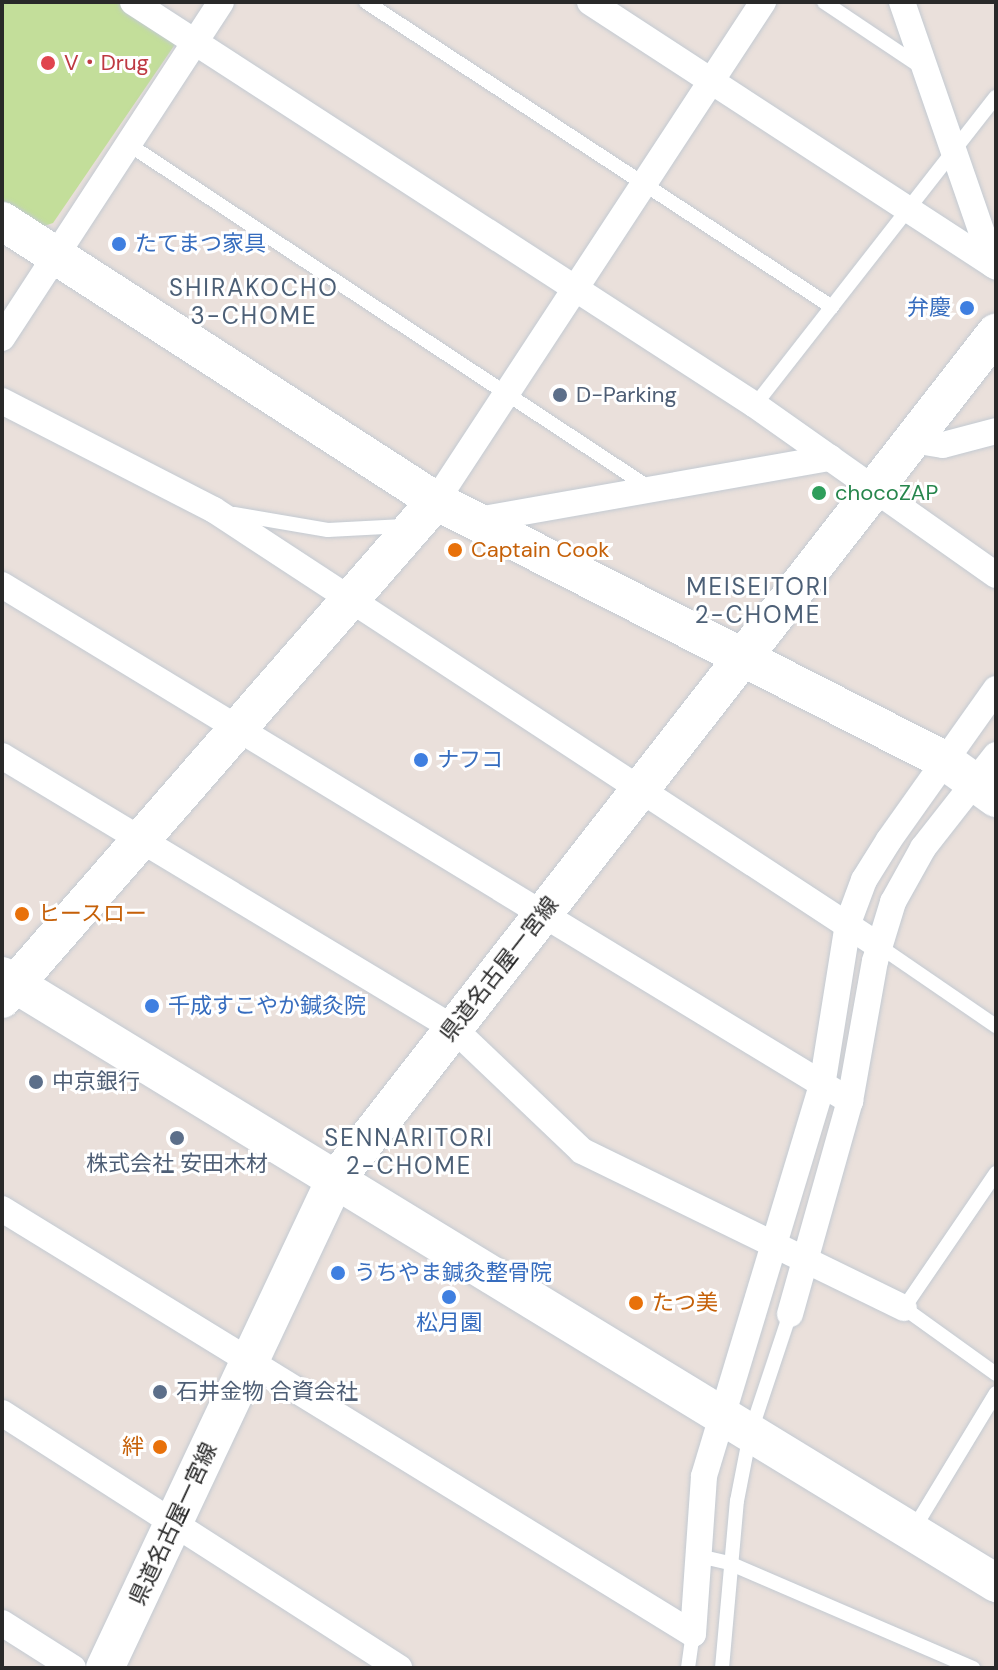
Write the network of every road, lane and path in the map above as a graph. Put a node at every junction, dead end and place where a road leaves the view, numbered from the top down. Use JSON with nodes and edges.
{"nodes":[{"id":1,"x":133,"y":2,"type":"edge"},
{"id":2,"x":221,"y":2,"type":"edge"},
{"id":3,"x":366,"y":2,"type":"edge"},
{"id":4,"x":590,"y":2,"type":"edge"},
{"id":5,"x":763,"y":2,"type":"edge"},
{"id":6,"x":824,"y":2,"type":"edge"},
{"id":7,"x":902,"y":2,"type":"edge"},
{"id":8,"x":194,"y":43,"type":"junction"},
{"id":9,"x":928,"y":72,"type":"junction"},
{"id":10,"x":710,"y":82,"type":"junction"},
{"id":11,"x":996,"y":97,"type":"edge"},
{"id":12,"x":128,"y":144,"type":"junction"},
{"id":13,"x":956,"y":148,"type":"junction"},
{"id":14,"x":643,"y":185,"type":"junction"},
{"id":15,"x":906,"y":212,"type":"junction"},
{"id":16,"x":2,"y":221,"type":"edge"},
{"id":17,"x":55,"y":256,"type":"junction"},
{"id":18,"x":994,"y":266,"type":"edge"},
{"id":19,"x":574,"y":288,"type":"junction"},
{"id":20,"x":832,"y":307,"type":"junction"},
{"id":21,"x":996,"y":333,"type":"edge"},
{"id":22,"x":2,"y":338,"type":"edge"},
{"id":23,"x":506,"y":394,"type":"junction"},
{"id":24,"x":2,"y":401,"type":"edge"},
{"id":25,"x":755,"y":405,"type":"junction"},
{"id":26,"x":996,"y":431,"type":"edge"},
{"id":27,"x":912,"y":440,"type":"junction"},
{"id":28,"x":830,"y":458,"type":"junction"},
{"id":29,"x":874,"y":487,"type":"junction"},
{"id":30,"x":651,"y":489,"type":"junction"},
{"id":31,"x":214,"y":510,"type":"junction"},
{"id":32,"x":426,"y":513,"type":"junction"},
{"id":33,"x":471,"y":521,"type":"junction"},
{"id":34,"x":996,"y":575,"type":"edge"},
{"id":35,"x":2,"y":585,"type":"edge"},
{"id":36,"x":352,"y":603,"type":"junction"},
{"id":37,"x":741,"y":657,"type":"junction"},
{"id":38,"x":996,"y":689,"type":"edge"},
{"id":39,"x":235,"y":731,"type":"junction"},
{"id":40,"x":2,"y":756,"type":"edge"},
{"id":41,"x":942,"y":759,"type":"junction"},
{"id":42,"x":990,"y":778,"type":"edge"},
{"id":43,"x":638,"y":789,"type":"junction"},
{"id":44,"x":140,"y":841,"type":"junction"},
{"id":45,"x":541,"y":914,"type":"junction"},
{"id":46,"x":848,"y":923,"type":"junction"},
{"id":47,"x":879,"y":946,"type":"junction"},
{"id":48,"x":6,"y":986,"type":"edge"},
{"id":49,"x":996,"y":1026,"type":"edge"},
{"id":50,"x":453,"y":1028,"type":"junction"},
{"id":51,"x":822,"y":1086,"type":"junction"},
{"id":52,"x":850,"y":1101,"type":"junction"},
{"id":53,"x":996,"y":1173,"type":"edge"},
{"id":54,"x":334,"y":1182,"type":"junction"},
{"id":55,"x":2,"y":1209,"type":"edge"},
{"id":56,"x":774,"y":1248,"type":"junction"},
{"id":57,"x":807,"y":1258,"type":"junction"},
{"id":58,"x":904,"y":1308,"type":"junction"},
{"id":59,"x":790,"y":1314,"type":"joint"},
{"id":60,"x":248,"y":1363,"type":"junction"},
{"id":61,"x":996,"y":1374,"type":"edge"},
{"id":62,"x":996,"y":1393,"type":"edge"},
{"id":63,"x":2,"y":1413,"type":"edge"},
{"id":64,"x":736,"y":1424,"type":"junction"},
{"id":65,"x":174,"y":1520,"type":"junction"},
{"id":66,"x":912,"y":1532,"type":"junction"},
{"id":67,"x":699,"y":1556,"type":"junction"},
{"id":68,"x":729,"y":1563,"type":"junction"},
{"id":69,"x":996,"y":1583,"type":"edge"},
{"id":70,"x":2,"y":1623,"type":"edge"},
{"id":71,"x":693,"y":1634,"type":"junction"},
{"id":72,"x":73,"y":1668,"type":"edge"},
{"id":73,"x":105,"y":1668,"type":"edge"},
{"id":74,"x":399,"y":1668,"type":"edge"},
{"id":75,"x":688,"y":1668,"type":"edge"},
{"id":76,"x":722,"y":1668,"type":"edge"},
{"id":77,"x":973,"y":1668,"type":"edge"}],
"edges":[{"from":1,"to":8,"type":"street"},
{"from":2,"to":8,"type":"street"},
{"from":3,"to":14,"type":"lane"},
{"from":4,"to":10,"type":"street"},
{"from":5,"to":10,"type":"street"},
{"from":6,"to":9,"type":"lane"},
{"from":7,"to":9,"type":"street"},
{"from":8,"to":12,"type":"street"},
{"from":8,"to":19,"type":"street"},
{"from":9,"to":13,"type":"street"},
{"from":10,"to":14,"type":"street"},
{"from":10,"to":15,"type":"street"},
{"from":11,"to":13,"type":"lane"},
{"from":12,"to":17,"type":"street"},
{"from":12,"to":23,"type":"lane"},
{"from":13,"to":15,"type":"lane"},
{"from":13,"to":18,"type":"street"},
{"from":14,"to":19,"type":"street"},
{"from":14,"to":20,"type":"lane"},
{"from":15,"to":18,"type":"street"},
{"from":15,"to":20,"type":"lane"},
{"from":16,"to":17,"type":"street"},
{"from":17,"to":22,"type":"street"},
{"from":17,"to":32,"type":"street"},
{"from":19,"to":23,"type":"street"},
{"from":19,"to":25,"type":"street"},
{"from":20,"to":25,"type":"lane"},
{"from":21,"to":27,"type":"street","name":"県道名古屋一宮線"},
{"from":23,"to":30,"type":"lane"},
{"from":23,"to":32,"type":"street"},
{"from":24,"to":31,"type":"street"},
{"from":25,"to":28,"type":"street"},
{"from":26,"to":27,"type":"street"},
{"from":27,"to":29,"type":"street","name":"県道名古屋一宮線"},
{"from":28,"to":29,"type":"street"},
{"from":28,"to":30,"type":"street"},
{"from":29,"to":34,"type":"street"},
{"from":29,"to":37,"type":"street","name":"県道名古屋一宮線"},
{"from":30,"to":33,"type":"street"},
{"from":31,"to":32,"type":"lane"},
{"from":31,"to":36,"type":"street"},
{"from":32,"to":33,"type":"street"},
{"from":32,"to":36,"type":"street"},
{"from":33,"to":37,"type":"street"},
{"from":35,"to":39,"type":"street"},
{"from":36,"to":39,"type":"street"},
{"from":36,"to":43,"type":"street"},
{"from":37,"to":41,"type":"street"},
{"from":37,"to":43,"type":"street","name":"県道名古屋一宮線"},
{"from":38,"to":41,"type":"street"},
{"from":39,"to":44,"type":"street"},
{"from":39,"to":45,"type":"street"},
{"from":40,"to":44,"type":"street"},
{"from":41,"to":42,"type":"street"},
{"from":41,"to":46,"type":"street"},
{"from":42,"to":47,"type":"street"},
{"from":43,"to":45,"type":"street","name":"県道名古屋一宮線"},
{"from":43,"to":46,"type":"street"},
{"from":44,"to":48,"type":"street"},
{"from":44,"to":50,"type":"street"},
{"from":45,"to":50,"type":"street","name":"県道名古屋一宮線"},
{"from":45,"to":51,"type":"street"},
{"from":46,"to":47,"type":"street"},
{"from":46,"to":51,"type":"street"},
{"from":47,"to":49,"type":"lane"},
{"from":47,"to":52,"type":"street"},
{"from":48,"to":54,"type":"street"},
{"from":50,"to":54,"type":"street","name":"県道名古屋一宮線"},
{"from":50,"to":56,"type":"street"},
{"from":51,"to":52,"type":"street"},
{"from":51,"to":56,"type":"street"},
{"from":52,"to":57,"type":"street"},
{"from":53,"to":58,"type":"lane"},
{"from":54,"to":60,"type":"street","name":"県道名古屋一宮線"},
{"from":54,"to":64,"type":"street"},
{"from":55,"to":60,"type":"street"},
{"from":56,"to":57,"type":"street"},
{"from":56,"to":64,"type":"street"},
{"from":57,"to":58,"type":"street"},
{"from":57,"to":59,"type":"street"},
{"from":58,"to":61,"type":"lane"},
{"from":59,"to":64,"type":"lane"},
{"from":60,"to":65,"type":"street","name":"県道名古屋一宮線"},
{"from":60,"to":71,"type":"street"},
{"from":62,"to":66,"type":"lane"},
{"from":63,"to":65,"type":"street"},
{"from":64,"to":66,"type":"street"},
{"from":64,"to":67,"type":"street"},
{"from":64,"to":68,"type":"lane"},
{"from":65,"to":73,"type":"street","name":"県道名古屋一宮線"},
{"from":65,"to":74,"type":"street"},
{"from":66,"to":69,"type":"street"},
{"from":67,"to":68,"type":"lane"},
{"from":67,"to":71,"type":"street"},
{"from":68,"to":76,"type":"lane"},
{"from":68,"to":77,"type":"lane"},
{"from":70,"to":72,"type":"street"},
{"from":71,"to":75,"type":"lane"}]}
